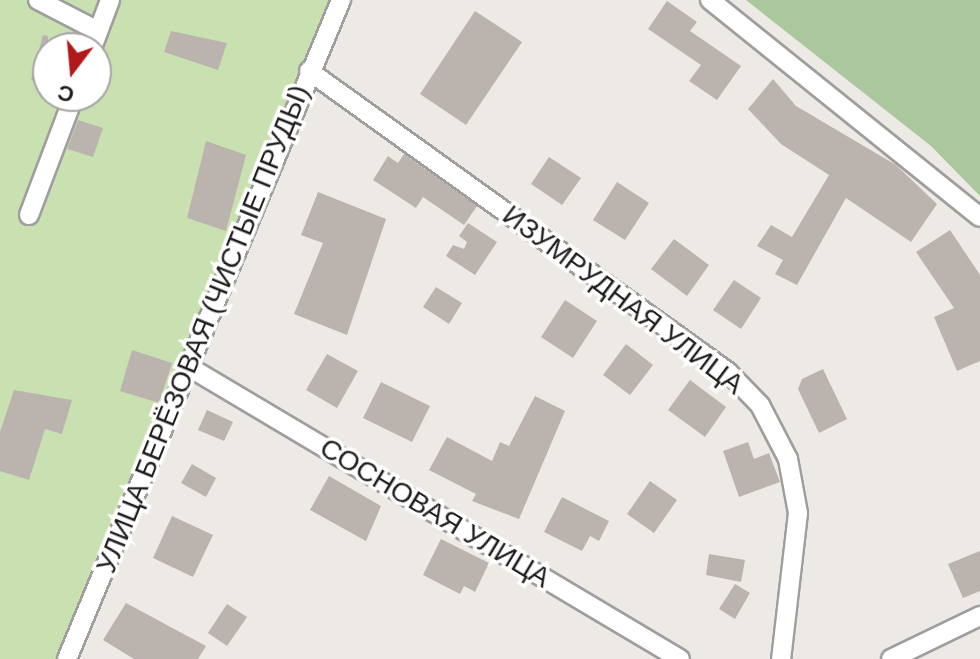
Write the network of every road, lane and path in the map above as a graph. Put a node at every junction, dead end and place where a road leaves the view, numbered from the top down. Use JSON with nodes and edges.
{"nodes":[{"id":1,"x":38,"y":0,"type":"edge"},
{"id":2,"x":110,"y":0,"type":"edge"},
{"id":3,"x":341,"y":0,"type":"edge"},
{"id":4,"x":710,"y":0,"type":"edge"},
{"id":5,"x":85,"y":32,"type":"edge"},
{"id":6,"x":98,"y":32,"type":"edge"},
{"id":7,"x":309,"y":71,"type":"junction"},
{"id":8,"x":68,"y":112,"type":"edge"},
{"id":9,"x":29,"y":215,"type":"dead end"},
{"id":10,"x":980,"y":217,"type":"edge"},
{"id":11,"x":189,"y":367,"type":"junction"},
{"id":12,"x":980,"y":616,"type":"edge"},
{"id":13,"x":67,"y":659,"type":"edge"},
{"id":14,"x":680,"y":659,"type":"edge"},
{"id":15,"x":781,"y":659,"type":"edge"},
{"id":16,"x":891,"y":659,"type":"edge"}],
"edges":[{"from":1,"to":5,"type":"street"},
{"from":2,"to":6,"type":"street"},
{"from":3,"to":7,"type":"street","name":"УЛИЦА БЕРЁЗОВАЯ (ЧИСТЫЕ ПРУДЫ)"},
{"from":4,"to":10,"type":"street"},
{"from":7,"to":11,"type":"street","name":"УЛИЦА БЕРЁЗОВАЯ (ЧИСТЫЕ ПРУДЫ)"},
{"from":7,"to":15,"type":"street","name":"ИЗУМРУДНАЯ УЛИЦА"},
{"from":8,"to":9,"type":"street"},
{"from":11,"to":13,"type":"street","name":"УЛИЦА БЕРЁЗОВАЯ (ЧИСТЫЕ ПРУДЫ)"},
{"from":11,"to":14,"type":"street","name":"СОСНОВАЯ УЛИЦА"},
{"from":12,"to":16,"type":"street"}]}
